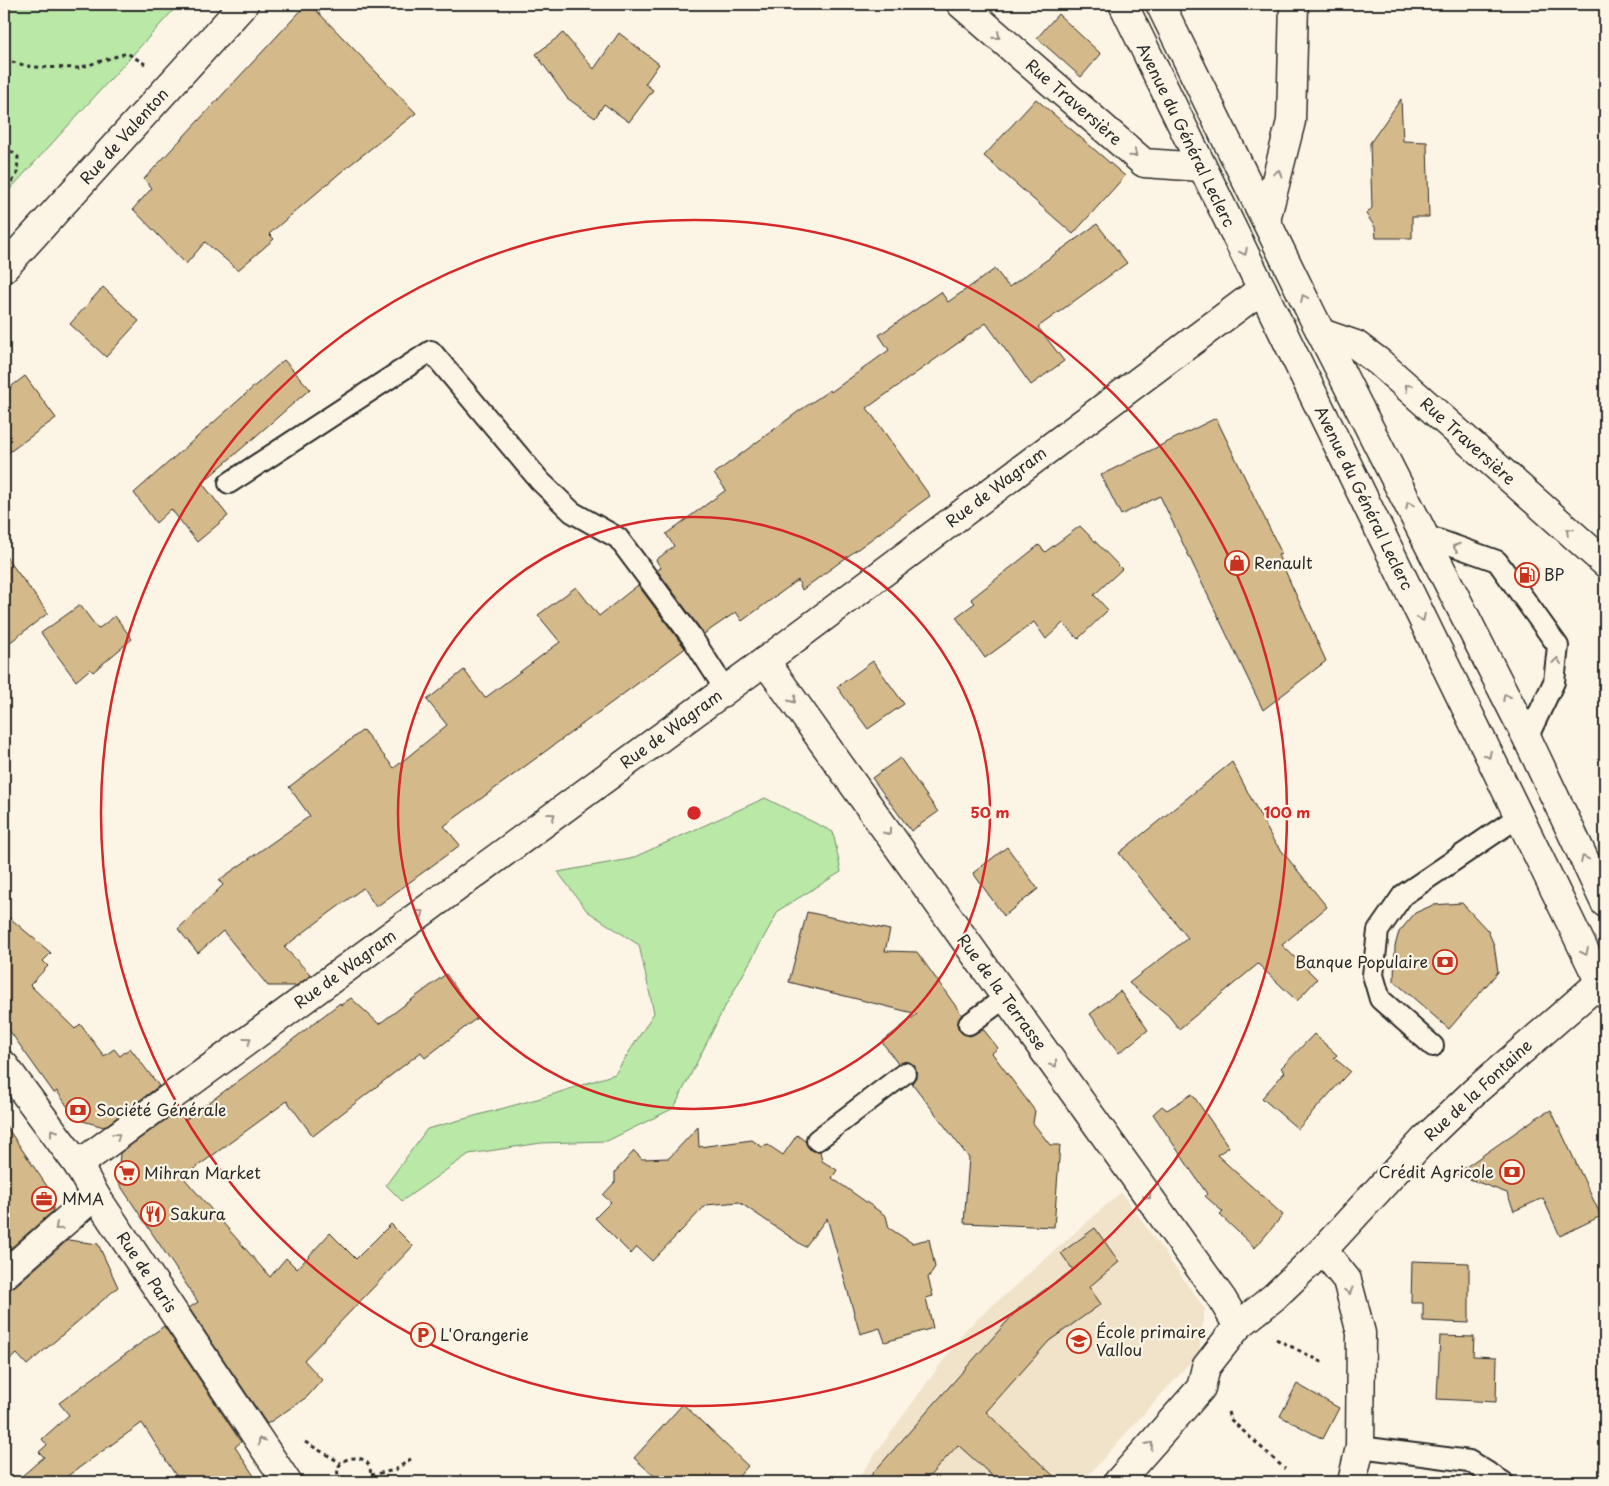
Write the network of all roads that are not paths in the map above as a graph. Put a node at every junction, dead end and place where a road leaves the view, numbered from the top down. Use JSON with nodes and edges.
{"nodes":[{"id":1,"x":244,"y":4,"type":"edge"},
{"id":2,"x":961,"y":4,"type":"edge"},
{"id":3,"x":1123,"y":4,"type":"edge"},
{"id":4,"x":1160,"y":4,"type":"edge"},
{"id":5,"x":1294,"y":4,"type":"edge"},
{"id":6,"x":1201,"y":167,"type":"junction"},
{"id":7,"x":1266,"y":220,"type":"junction"},
{"id":8,"x":4,"y":268,"type":"edge"},
{"id":9,"x":1262,"y":289,"type":"junction"},
{"id":10,"x":1321,"y":333,"type":"junction"},
{"id":11,"x":230,"y":483,"type":"dead end"},
{"id":12,"x":1424,"y":535,"type":"junction"},
{"id":13,"x":1605,"y":563,"type":"edge"},
{"id":14,"x":765,"y":661,"type":"junction"},
{"id":15,"x":725,"y":689,"type":"junction"},
{"id":16,"x":1527,"y":738,"type":"junction"},
{"id":17,"x":1518,"y":817,"type":"junction"},
{"id":18,"x":1605,"y":903,"type":"edge"},
{"id":19,"x":1603,"y":984,"type":"edge"},
{"id":20,"x":1006,"y":997,"type":"junction"},
{"id":21,"x":969,"y":1024,"type":"dead end"},
{"id":22,"x":1433,"y":1046,"type":"dead end"},
{"id":23,"x":4,"y":1064,"type":"edge"},
{"id":24,"x":905,"y":1073,"type":"dead end"},
{"id":25,"x":817,"y":1140,"type":"dead end"},
{"id":26,"x":78,"y":1165,"type":"junction"},
{"id":27,"x":95,"y":1195,"type":"junction"},
{"id":28,"x":1323,"y":1250,"type":"junction"},
{"id":29,"x":4,"y":1275,"type":"edge"},
{"id":30,"x":1238,"y":1326,"type":"junction"},
{"id":31,"x":1360,"y":1447,"type":"junction"},
{"id":32,"x":287,"y":1482,"type":"edge"},
{"id":33,"x":1118,"y":1482,"type":"edge"},
{"id":34,"x":1352,"y":1482,"type":"edge"},
{"id":35,"x":1503,"y":1482,"type":"edge"}],
"edges":[{"from":1,"to":8,"type":"street","name":"Rue de Valenton"},
{"from":2,"to":6,"type":"street","name":"Rue Traversière","one_way":true},
{"from":3,"to":6,"type":"street","name":"Avenue du Général Leclerc"},
{"from":4,"to":7,"type":"street"},
{"from":7,"to":5,"type":"street","one_way":true},
{"from":6,"to":9,"type":"street","name":"Avenue du Général Leclerc","one_way":true},
{"from":10,"to":7,"type":"street","one_way":true},
{"from":9,"to":14,"type":"street","name":"Rue de Wagram"},
{"from":9,"to":17,"type":"street","name":"Avenue du Général Leclerc","one_way":true},
{"from":12,"to":10,"type":"street","one_way":true},
{"from":13,"to":10,"type":"street","name":"Rue Traversière","one_way":true},
{"from":11,"to":15,"type":"lane"},
{"from":16,"to":12,"type":"street","one_way":true},
{"from":16,"to":12,"type":"lane","one_way":true},
{"from":14,"to":15,"type":"street","name":"Rue de Wagram"},
{"from":14,"to":20,"type":"street","name":"Rue de la Terrasse","one_way":true},
{"from":26,"to":15,"type":"street","name":"Rue de Wagram","one_way":true},
{"from":18,"to":16,"type":"street","one_way":true},
{"from":17,"to":19,"type":"street","name":"Avenue du Général Leclerc","one_way":true},
{"from":17,"to":22,"type":"lane"},
{"from":19,"to":28,"type":"street","name":"Rue de la Fontaine"},
{"from":20,"to":21,"type":"lane"},
{"from":20,"to":30,"type":"street","name":"Rue de la Terrasse","one_way":true},
{"from":26,"to":23,"type":"street","name":"Rue de Paris","one_way":true},
{"from":24,"to":25,"type":"lane"},
{"from":26,"to":27,"type":"street","name":"Rue de Paris"},
{"from":27,"to":29,"type":"street","one_way":true},
{"from":32,"to":27,"type":"street","name":"Rue de Paris","one_way":true},
{"from":28,"to":30,"type":"street","name":"Rue de la Fontaine"},
{"from":28,"to":31,"type":"street","one_way":true},
{"from":33,"to":30,"type":"street","name":"Rue de la Fontaine","one_way":true},
{"from":31,"to":34,"type":"street"},
{"from":31,"to":35,"type":"lane"}]}
